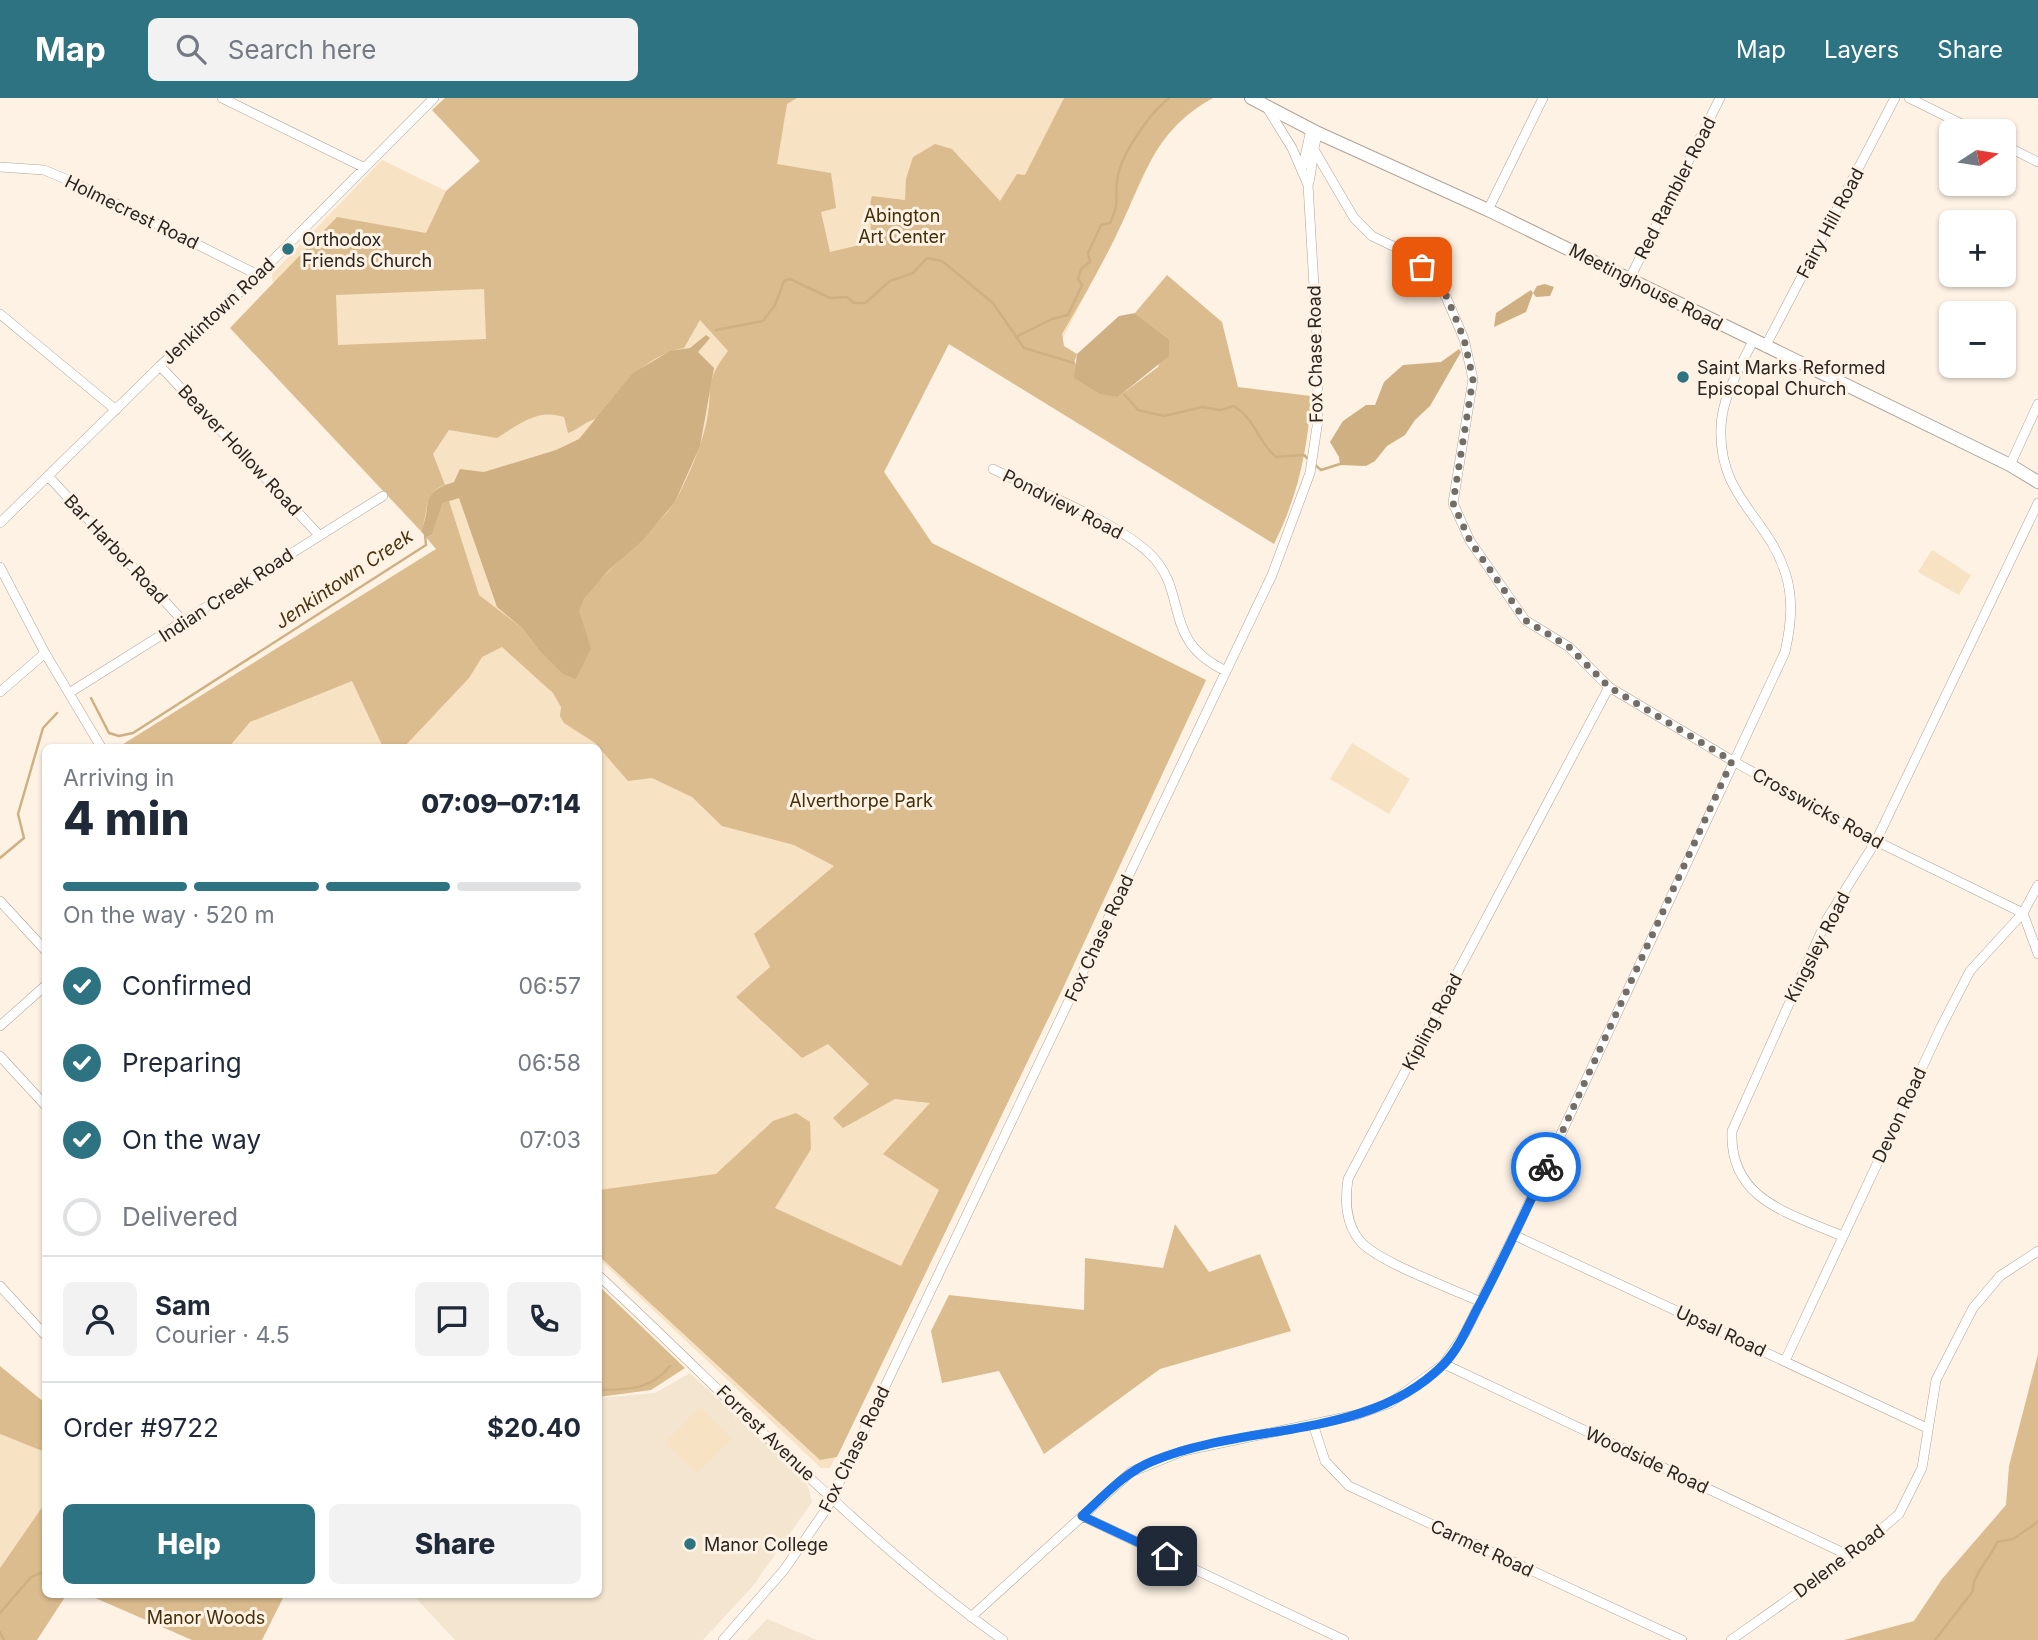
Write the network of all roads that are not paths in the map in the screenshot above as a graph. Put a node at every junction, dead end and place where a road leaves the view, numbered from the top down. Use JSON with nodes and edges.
{"nodes":[{"id":1,"x":222,"y":98,"type":"edge"},
{"id":2,"x":434,"y":98,"type":"edge"},
{"id":3,"x":1251,"y":98,"type":"edge"},
{"id":4,"x":1543,"y":98,"type":"edge"},
{"id":5,"x":1720,"y":98,"type":"edge"},
{"id":6,"x":1895,"y":98,"type":"edge"},
{"id":7,"x":1909,"y":98,"type":"edge"},
{"id":8,"x":1265,"y":105,"type":"junction"},
{"id":9,"x":1952,"y":119,"type":"edge"},
{"id":10,"x":1315,"y":131,"type":"junction"},
{"id":11,"x":1313,"y":148,"type":"junction"},
{"id":12,"x":2016,"y":151,"type":"edge"},
{"id":13,"x":2038,"y":162,"type":"edge"},
{"id":14,"x":0,"y":167,"type":"edge"},
{"id":15,"x":363,"y":167,"type":"junction"},
{"id":16,"x":1303,"y":171,"type":"junction"},
{"id":17,"x":1308,"y":184,"type":"junction"},
{"id":18,"x":1488,"y":210,"type":"junction"},
{"id":19,"x":258,"y":275,"type":"junction"},
{"id":20,"x":1630,"y":278,"type":"junction"},
{"id":21,"x":0,"y":314,"type":"edge"},
{"id":22,"x":1759,"y":344,"type":"junction"},
{"id":23,"x":160,"y":366,"type":"junction"},
{"id":24,"x":2038,"y":404,"type":"edge"},
{"id":25,"x":116,"y":410,"type":"junction"},
{"id":26,"x":2010,"y":465,"type":"junction"},
{"id":27,"x":993,"y":469,"type":"dead end"},
{"id":28,"x":48,"y":476,"type":"junction"},
{"id":29,"x":2038,"y":482,"type":"edge"},
{"id":30,"x":383,"y":496,"type":"dead end"},
{"id":31,"x":2038,"y":503,"type":"edge"},
{"id":32,"x":0,"y":523,"type":"edge"},
{"id":33,"x":319,"y":535,"type":"junction"},
{"id":34,"x":0,"y":567,"type":"edge"},
{"id":35,"x":184,"y":622,"type":"junction"},
{"id":36,"x":45,"y":653,"type":"junction"},
{"id":37,"x":1226,"y":671,"type":"junction"},
{"id":38,"x":1609,"y":687,"type":"junction"},
{"id":39,"x":0,"y":692,"type":"edge"},
{"id":40,"x":69,"y":693,"type":"junction"},
{"id":41,"x":99,"y":744,"type":"edge"},
{"id":42,"x":1732,"y":761,"type":"junction"},
{"id":43,"x":1876,"y":841,"type":"junction"},
{"id":44,"x":2038,"y":885,"type":"edge"},
{"id":45,"x":0,"y":901,"type":"edge"},
{"id":46,"x":2023,"y":913,"type":"junction"},
{"id":47,"x":42,"y":947,"type":"edge"},
{"id":48,"x":2038,"y":954,"type":"edge"},
{"id":49,"x":42,"y":989,"type":"edge"},
{"id":50,"x":0,"y":1026,"type":"edge"},
{"id":51,"x":0,"y":1056,"type":"edge"},
{"id":52,"x":42,"y":1102,"type":"edge"},
{"id":53,"x":1514,"y":1235,"type":"junction"},
{"id":54,"x":1842,"y":1236,"type":"junction"},
{"id":55,"x":2038,"y":1251,"type":"edge"},
{"id":56,"x":602,"y":1279,"type":"edge"},
{"id":57,"x":0,"y":1286,"type":"edge"},
{"id":58,"x":1481,"y":1302,"type":"junction"},
{"id":59,"x":42,"y":1332,"type":"edge"},
{"id":60,"x":1785,"y":1361,"type":"junction"},
{"id":61,"x":1444,"y":1364,"type":"junction"},
{"id":62,"x":1312,"y":1424,"type":"junction"},
{"id":63,"x":1927,"y":1428,"type":"junction"},
{"id":64,"x":831,"y":1496,"type":"junction"},
{"id":65,"x":1082,"y":1516,"type":"junction"},
{"id":66,"x":1850,"y":1556,"type":"junction"},
{"id":67,"x":971,"y":1617,"type":"junction"},
{"id":68,"x":723,"y":1640,"type":"edge"},
{"id":69,"x":1003,"y":1640,"type":"edge"},
{"id":70,"x":1344,"y":1640,"type":"edge"},
{"id":71,"x":1682,"y":1640,"type":"edge"},
{"id":72,"x":1731,"y":1640,"type":"edge"}],
"edges":[{"from":1,"to":15,"type":"street"},
{"from":2,"to":15,"type":"street","name":"Jenkintown Road"},
{"from":3,"to":8,"type":"street","name":"Meetinghouse Road"},
{"from":4,"to":18,"type":"street"},
{"from":5,"to":20,"type":"street","name":"Red Rambler Road"},
{"from":6,"to":22,"type":"street","name":"Fairy Hill Road"},
{"from":7,"to":9,"type":"street"},
{"from":8,"to":10,"type":"street","name":"Meetinghouse Road"},
{"from":8,"to":16,"type":"street","name":"Fox Chase Road"},
{"from":10,"to":11,"type":"street","name":"Fox Chase Road"},
{"from":10,"to":16,"type":"street"},
{"from":10,"to":18,"type":"street","name":"Meetinghouse Road"},
{"from":11,"to":17,"type":"street","name":"Fox Chase Road"},
{"from":11,"to":38,"type":"street","name":"Crosswicks Road"},
{"from":12,"to":13,"type":"street"},
{"from":14,"to":19,"type":"street","name":"Holmecrest Road"},
{"from":15,"to":19,"type":"street","name":"Jenkintown Road"},
{"from":16,"to":17,"type":"street","name":"Fox Chase Road"},
{"from":17,"to":37,"type":"street","name":"Fox Chase Road"},
{"from":18,"to":20,"type":"street","name":"Meetinghouse Road"},
{"from":19,"to":23,"type":"street","name":"Jenkintown Road"},
{"from":20,"to":22,"type":"street","name":"Meetinghouse Road"},
{"from":21,"to":25,"type":"street"},
{"from":22,"to":26,"type":"street","name":"Meetinghouse Road"},
{"from":22,"to":42,"type":"street","name":"Fairy Hill Road"},
{"from":23,"to":25,"type":"street","name":"Jenkintown Road"},
{"from":23,"to":33,"type":"street","name":"Beaver Hollow Road"},
{"from":24,"to":26,"type":"street"},
{"from":25,"to":28,"type":"street","name":"Jenkintown Road"},
{"from":26,"to":29,"type":"street","name":"Meetinghouse Road"},
{"from":27,"to":37,"type":"street","name":"Pondview Road"},
{"from":28,"to":32,"type":"street","name":"Jenkintown Road"},
{"from":28,"to":35,"type":"street","name":"Bar Harbor Road"},
{"from":30,"to":33,"type":"street","name":"Indian Creek Road"},
{"from":31,"to":43,"type":"street","name":"Kingsley Road"},
{"from":33,"to":35,"type":"street","name":"Indian Creek Road"},
{"from":34,"to":36,"type":"street"},
{"from":35,"to":40,"type":"street","name":"Indian Creek Road"},
{"from":36,"to":39,"type":"street"},
{"from":36,"to":40,"type":"street"},
{"from":37,"to":64,"type":"street","name":"Fox Chase Road"},
{"from":38,"to":42,"type":"street","name":"Crosswicks Road"},
{"from":38,"to":58,"type":"street","name":"Kipling Road"},
{"from":40,"to":41,"type":"street"},
{"from":42,"to":43,"type":"street","name":"Crosswicks Road"},
{"from":42,"to":53,"type":"street","name":"Fairy Hill Road"},
{"from":43,"to":46,"type":"street","name":"Crosswicks Road"},
{"from":43,"to":54,"type":"street","name":"Kingsley Road"},
{"from":44,"to":46,"type":"street","name":"Devon Road"},
{"from":45,"to":47,"type":"street"},
{"from":46,"to":48,"type":"street"},
{"from":46,"to":54,"type":"street","name":"Devon Road"},
{"from":49,"to":50,"type":"street"},
{"from":51,"to":52,"type":"street"},
{"from":53,"to":58,"type":"street","name":"Fairy Hill Road"},
{"from":53,"to":60,"type":"street","name":"Upsal Road"},
{"from":54,"to":60,"type":"street","name":"Devon Road"},
{"from":55,"to":63,"type":"street","name":"Delene Road"},
{"from":56,"to":64,"type":"street","name":"Forrest Avenue"},
{"from":57,"to":59,"type":"street"},
{"from":58,"to":61,"type":"street","name":"Fairy Hill Road"},
{"from":60,"to":63,"type":"street","name":"Upsal Road"},
{"from":61,"to":62,"type":"street"},
{"from":61,"to":66,"type":"street","name":"Woodside Road"},
{"from":62,"to":65,"type":"street"},
{"from":62,"to":71,"type":"street","name":"Carmet Road"},
{"from":63,"to":66,"type":"street","name":"Delene Road"},
{"from":64,"to":67,"type":"street","name":"Forrest Avenue"},
{"from":64,"to":68,"type":"street","name":"Fox Chase Road"},
{"from":65,"to":67,"type":"street"},
{"from":65,"to":70,"type":"street"},
{"from":66,"to":72,"type":"street","name":"Delene Road"},
{"from":67,"to":69,"type":"street","name":"Forrest Avenue"}]}
